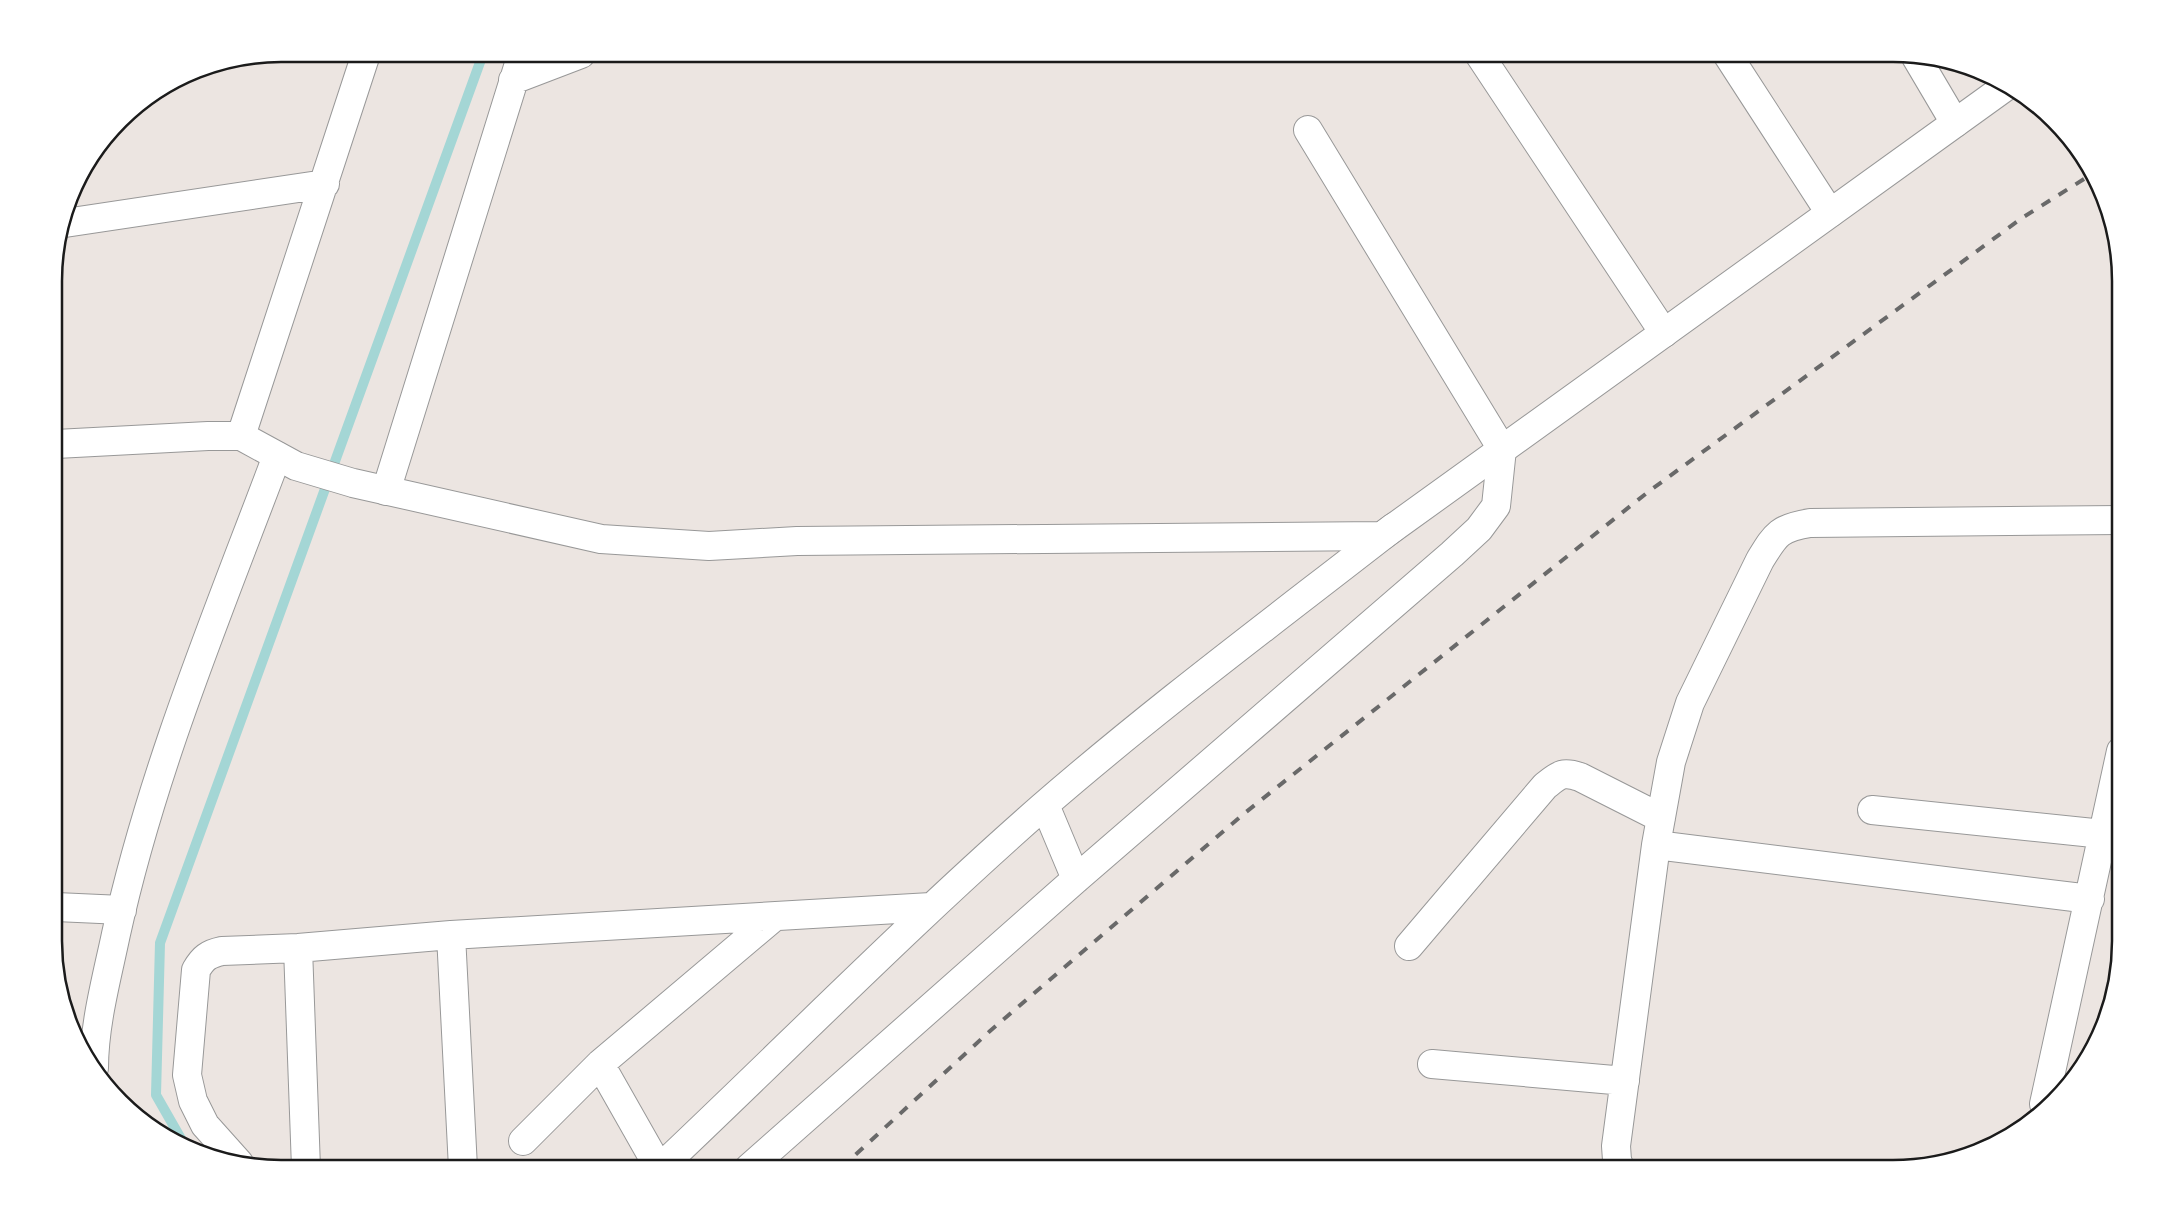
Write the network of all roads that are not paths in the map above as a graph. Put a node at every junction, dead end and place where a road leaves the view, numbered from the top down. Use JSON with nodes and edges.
{"nodes":[{"id":1,"x":363,"y":62,"type":"edge"},
{"id":2,"x":519,"y":62,"type":"edge"},
{"id":3,"x":559,"y":62,"type":"edge"},
{"id":4,"x":1484,"y":62,"type":"edge"},
{"id":5,"x":1732,"y":62,"type":"edge"},
{"id":6,"x":1920,"y":64,"type":"edge"},
{"id":7,"x":513,"y":80,"type":"junction"},
{"id":8,"x":2000,"y":91,"type":"edge"},
{"id":9,"x":1955,"y":123,"type":"junction"},
{"id":10,"x":1308,"y":130,"type":"dead end"},
{"id":11,"x":325,"y":184,"type":"junction"},
{"id":12,"x":1830,"y":213,"type":"junction"},
{"id":13,"x":71,"y":222,"type":"edge"},
{"id":14,"x":1664,"y":333,"type":"junction"},
{"id":15,"x":241,"y":436,"type":"junction"},
{"id":16,"x":62,"y":444,"type":"edge"},
{"id":17,"x":1502,"y":449,"type":"junction"},
{"id":18,"x":286,"y":461,"type":"junction"},
{"id":19,"x":386,"y":491,"type":"junction"},
{"id":20,"x":2112,"y":520,"type":"edge"},
{"id":21,"x":1398,"y":524,"type":"junction"},
{"id":22,"x":2112,"y":795,"type":"edge"},
{"id":23,"x":1045,"y":805,"type":"junction"},
{"id":24,"x":1872,"y":810,"type":"dead end"},
{"id":25,"x":1661,"y":818,"type":"junction"},
{"id":26,"x":2104,"y":834,"type":"junction"},
{"id":27,"x":1656,"y":845,"type":"junction"},
{"id":28,"x":1076,"y":879,"type":"junction"},
{"id":29,"x":2090,"y":899,"type":"junction"},
{"id":30,"x":62,"y":907,"type":"edge"},
{"id":31,"x":931,"y":907,"type":"junction"},
{"id":32,"x":122,"y":910,"type":"junction"},
{"id":33,"x":774,"y":917,"type":"junction"},
{"id":34,"x":451,"y":935,"type":"junction"},
{"id":35,"x":1409,"y":946,"type":"dead end"},
{"id":36,"x":298,"y":948,"type":"junction"},
{"id":37,"x":95,"y":1055,"type":"edge"},
{"id":38,"x":600,"y":1064,"type":"junction"},
{"id":39,"x":1432,"y":1064,"type":"dead end"},
{"id":40,"x":1625,"y":1081,"type":"junction"},
{"id":41,"x":2045,"y":1098,"type":"edge"},
{"id":42,"x":523,"y":1141,"type":"dead end"},
{"id":43,"x":230,"y":1153,"type":"edge"},
{"id":44,"x":306,"y":1160,"type":"edge"},
{"id":45,"x":462,"y":1160,"type":"edge"},
{"id":46,"x":655,"y":1160,"type":"edge"},
{"id":47,"x":668,"y":1160,"type":"edge"},
{"id":48,"x":758,"y":1160,"type":"edge"},
{"id":49,"x":1617,"y":1160,"type":"edge"}],
"edges":[{"from":1,"to":11,"type":"street"},
{"from":2,"to":7,"type":"street"},
{"from":3,"to":7,"type":"street"},
{"from":4,"to":14,"type":"street"},
{"from":5,"to":12,"type":"street"},
{"from":6,"to":9,"type":"street"},
{"from":7,"to":19,"type":"street"},
{"from":8,"to":9,"type":"street"},
{"from":9,"to":12,"type":"street"},
{"from":10,"to":17,"type":"street"},
{"from":11,"to":13,"type":"street"},
{"from":11,"to":15,"type":"street"},
{"from":12,"to":14,"type":"street"},
{"from":14,"to":17,"type":"street"},
{"from":15,"to":16,"type":"street"},
{"from":15,"to":18,"type":"street"},
{"from":17,"to":21,"type":"street"},
{"from":17,"to":28,"type":"street"},
{"from":18,"to":19,"type":"street"},
{"from":18,"to":32,"type":"street"},
{"from":19,"to":21,"type":"street"},
{"from":20,"to":25,"type":"street"},
{"from":21,"to":23,"type":"street"},
{"from":22,"to":26,"type":"street"},
{"from":23,"to":28,"type":"street"},
{"from":23,"to":31,"type":"street"},
{"from":24,"to":26,"type":"street"},
{"from":25,"to":27,"type":"street"},
{"from":25,"to":35,"type":"street"},
{"from":26,"to":29,"type":"street"},
{"from":27,"to":29,"type":"street"},
{"from":27,"to":40,"type":"street"},
{"from":28,"to":48,"type":"street"},
{"from":29,"to":41,"type":"street"},
{"from":30,"to":32,"type":"street"},
{"from":31,"to":33,"type":"street"},
{"from":31,"to":47,"type":"street"},
{"from":32,"to":37,"type":"street"},
{"from":33,"to":34,"type":"street"},
{"from":33,"to":38,"type":"street"},
{"from":34,"to":36,"type":"street"},
{"from":34,"to":45,"type":"street"},
{"from":36,"to":43,"type":"street"},
{"from":36,"to":44,"type":"street"},
{"from":38,"to":42,"type":"street"},
{"from":38,"to":46,"type":"street"},
{"from":39,"to":40,"type":"street"},
{"from":40,"to":49,"type":"street"}]}
